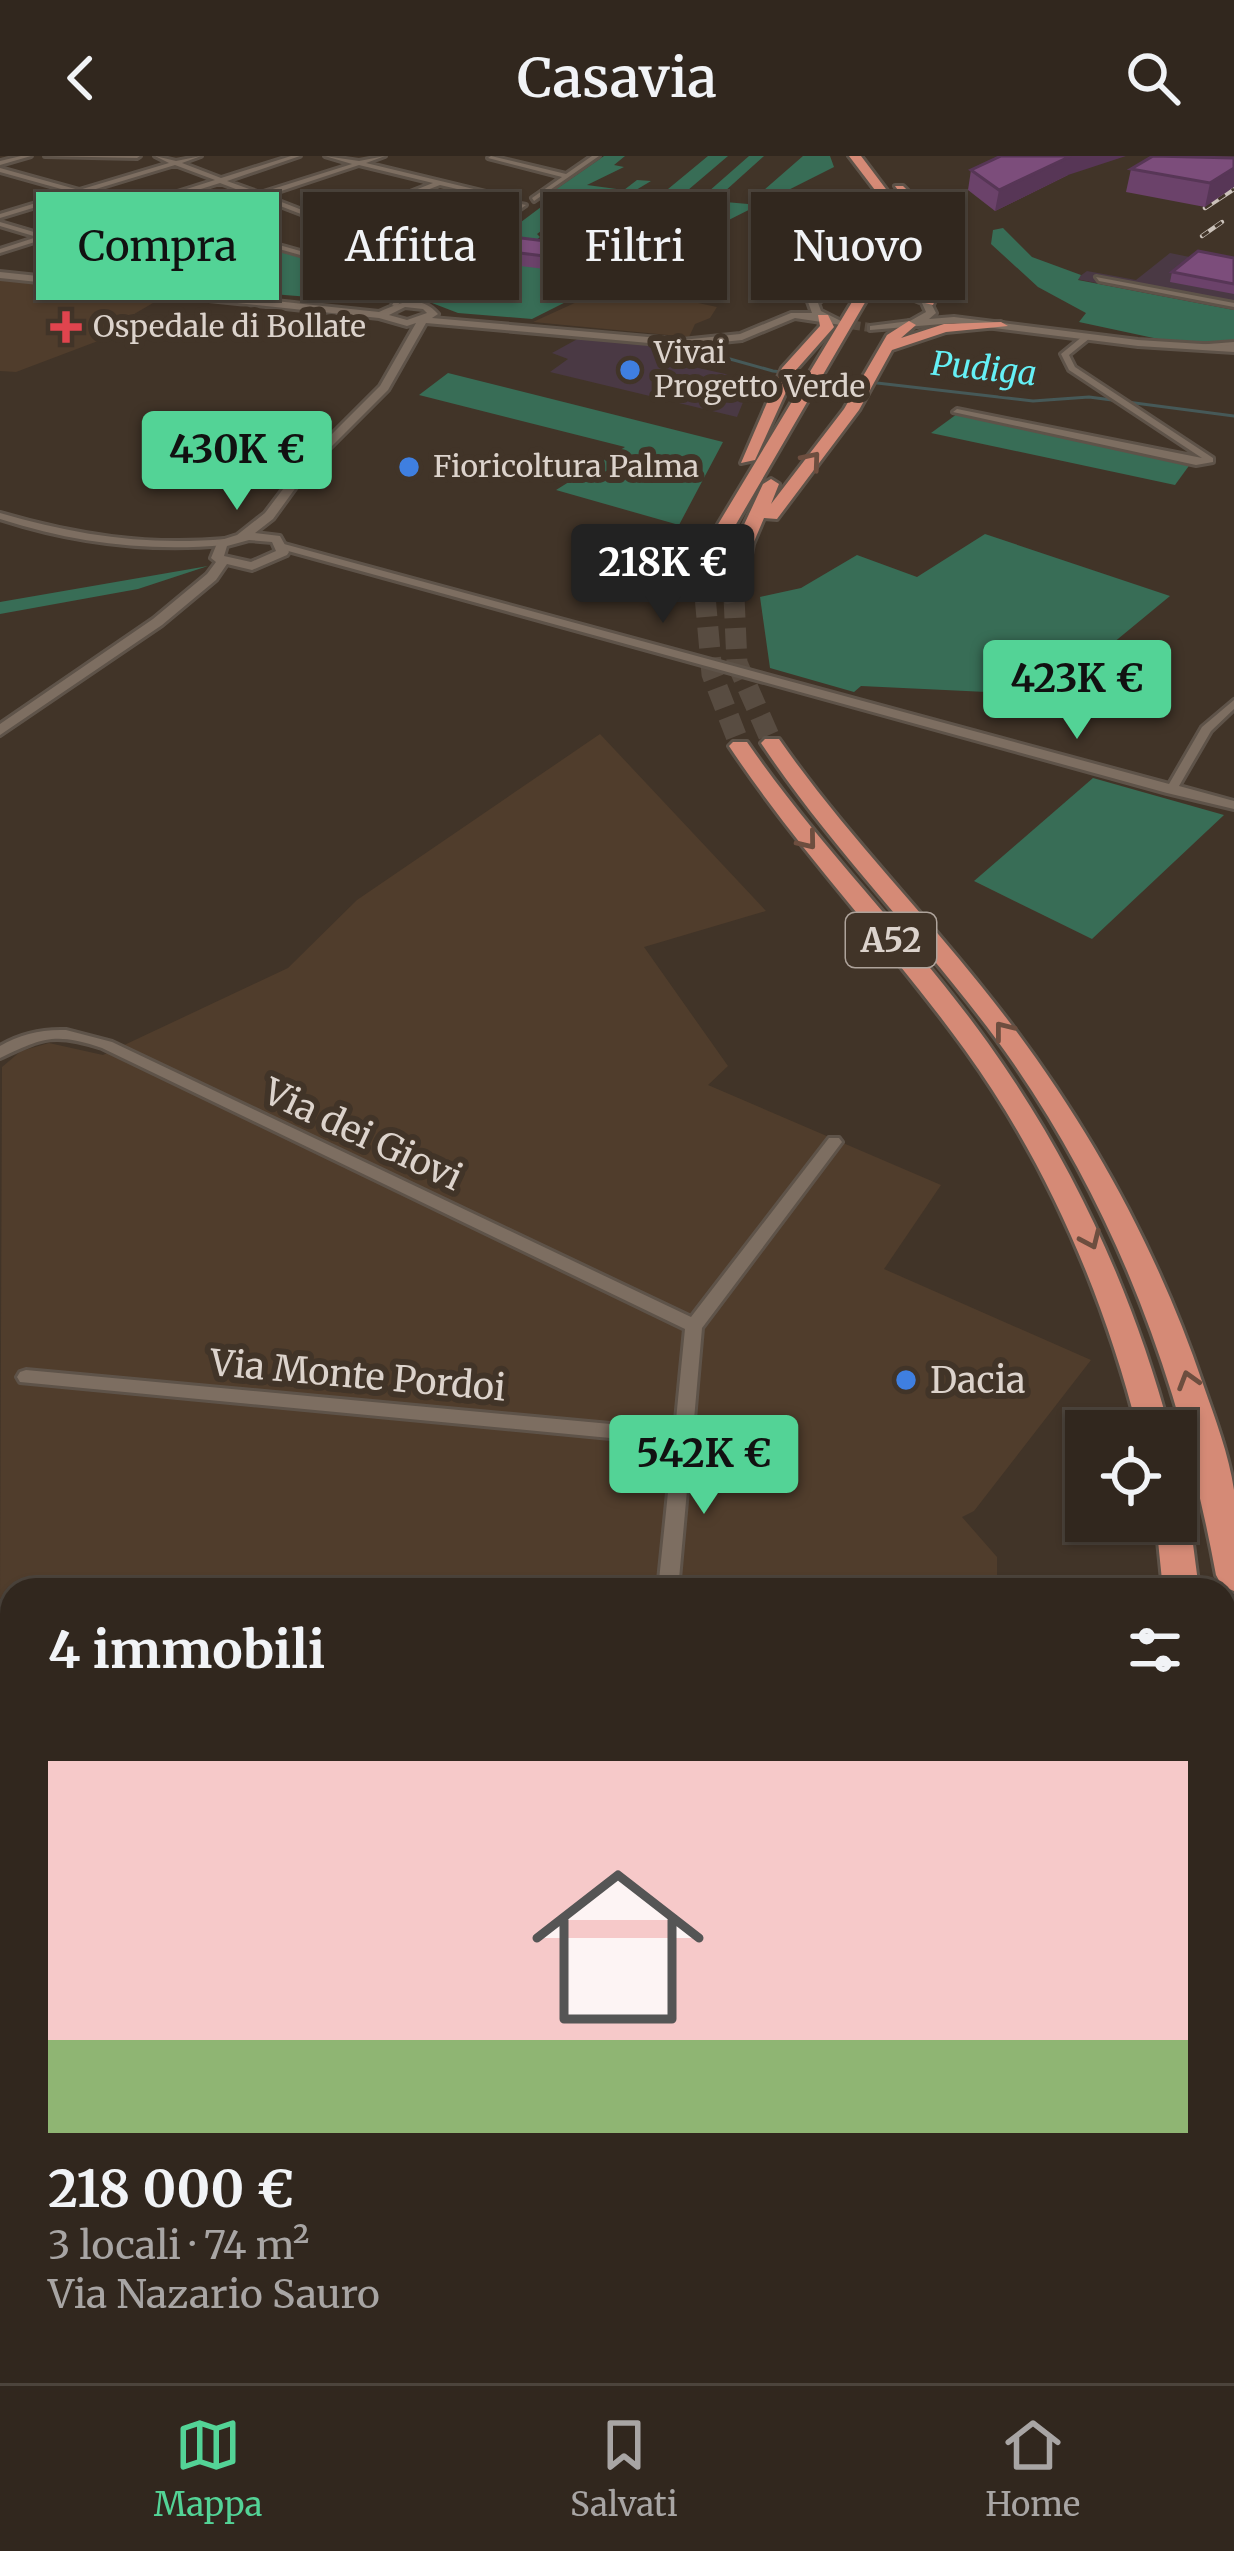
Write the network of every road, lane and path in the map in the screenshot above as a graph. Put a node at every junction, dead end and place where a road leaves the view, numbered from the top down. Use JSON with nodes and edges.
{"nodes":[{"id":1,"x":28,"y":156,"type":"edge"},
{"id":2,"x":48,"y":156,"type":"edge"},
{"id":3,"x":92,"y":156,"type":"edge"},
{"id":4,"x":137,"y":156,"type":"edge"},
{"id":5,"x":158,"y":156,"type":"edge"},
{"id":6,"x":297,"y":156,"type":"edge"},
{"id":7,"x":328,"y":156,"type":"edge"},
{"id":8,"x":382,"y":156,"type":"edge"},
{"id":9,"x":596,"y":156,"type":"edge"},
{"id":10,"x":855,"y":156,"type":"edge"},
{"id":11,"x":872,"y":156,"type":"edge"},
{"id":12,"x":192,"y":157,"type":"edge"},
{"id":13,"x":491,"y":158,"type":"edge"},
{"id":14,"x":0,"y":163,"type":"edge"},
{"id":15,"x":177,"y":163,"type":"junction"},
{"id":16,"x":360,"y":163,"type":"junction"},
{"id":17,"x":869,"y":174,"type":"junction"},
{"id":18,"x":568,"y":176,"type":"junction"},
{"id":19,"x":222,"y":180,"type":"junction"},
{"id":20,"x":441,"y":182,"type":"junction"},
{"id":21,"x":64,"y":186,"type":"junction"},
{"id":22,"x":93,"y":188,"type":"junction"},
{"id":23,"x":898,"y":189,"type":"junction"},
{"id":24,"x":79,"y":192,"type":"joint"},
{"id":25,"x":186,"y":192,"type":"edge"},
{"id":26,"x":250,"y":192,"type":"edge"},
{"id":27,"x":271,"y":192,"type":"edge"},
{"id":28,"x":416,"y":192,"type":"edge"},
{"id":29,"x":873,"y":192,"type":"edge"},
{"id":30,"x":899,"y":192,"type":"edge"},
{"id":31,"x":520,"y":203,"type":"joint"},
{"id":32,"x":36,"y":207,"type":"edge"},
{"id":33,"x":0,"y":220,"type":"edge"},
{"id":34,"x":36,"y":233,"type":"edge"},
{"id":35,"x":36,"y":238,"type":"edge"},
{"id":36,"x":0,"y":250,"type":"edge"},
{"id":37,"x":0,"y":275,"type":"edge"},
{"id":38,"x":36,"y":278,"type":"edge"},
{"id":39,"x":1099,"y":279,"type":"dead end"},
{"id":40,"x":279,"y":297,"type":"edge"},
{"id":41,"x":241,"y":300,"type":"edge"},
{"id":42,"x":403,"y":300,"type":"edge"},
{"id":43,"x":410,"y":300,"type":"edge"},
{"id":44,"x":813,"y":300,"type":"edge"},
{"id":45,"x":816,"y":300,"type":"edge"},
{"id":46,"x":881,"y":300,"type":"edge"},
{"id":47,"x":925,"y":300,"type":"tunnel mouth"},
{"id":48,"x":929,"y":304,"type":"junction"},
{"id":49,"x":1234,"y":305,"type":"edge"},
{"id":50,"x":394,"y":306,"type":"junction"},
{"id":51,"x":426,"y":314,"type":"junction"},
{"id":52,"x":380,"y":315,"type":"junction"},
{"id":53,"x":828,"y":319,"type":"junction"},
{"id":54,"x":392,"y":322,"type":"junction"},
{"id":55,"x":914,"y":323,"type":"junction"},
{"id":56,"x":1001,"y":326,"type":"junction"},
{"id":57,"x":874,"y":328,"type":"tunnel mouth"},
{"id":58,"x":1085,"y":338,"type":"junction"},
{"id":59,"x":406,"y":339,"type":"junction"},
{"id":60,"x":1234,"y":346,"type":"edge"},
{"id":61,"x":886,"y":350,"type":"junction"},
{"id":62,"x":826,"y":375,"type":"junction"},
{"id":63,"x":957,"y":412,"type":"dead end"},
{"id":64,"x":0,"y":516,"type":"edge"},
{"id":65,"x":269,"y":516,"type":"junction"},
{"id":66,"x":243,"y":536,"type":"junction"},
{"id":67,"x":225,"y":542,"type":"junction"},
{"id":68,"x":186,"y":546,"type":"junction"},
{"id":69,"x":278,"y":548,"type":"junction"},
{"id":70,"x":218,"y":558,"type":"junction"},
{"id":71,"x":248,"y":566,"type":"junction"},
{"id":72,"x":185,"y":599,"type":"junction"},
{"id":73,"x":1234,"y":703,"type":"edge"},
{"id":74,"x":0,"y":731,"type":"edge"},
{"id":75,"x":1171,"y":790,"type":"junction"},
{"id":76,"x":1234,"y":806,"type":"edge"},
{"id":77,"x":0,"y":1053,"type":"edge"},
{"id":78,"x":834,"y":1142,"type":"dead end"},
{"id":79,"x":694,"y":1325,"type":"junction"},
{"id":80,"x":26,"y":1377,"type":"dead end"},
{"id":81,"x":1148,"y":1410,"type":"edge"},
{"id":82,"x":1196,"y":1410,"type":"edge"},
{"id":83,"x":1197,"y":1415,"type":"edge"},
{"id":84,"x":685,"y":1438,"type":"junction"},
{"id":85,"x":740,"y":1443,"type":"dead end"},
{"id":86,"x":1175,"y":1542,"type":"edge"},
{"id":87,"x":1234,"y":1575,"type":"edge"},
{"id":88,"x":669,"y":1578,"type":"edge"},
{"id":89,"x":1180,"y":1578,"type":"edge"}],
"edges":[{"from":1,"to":14,"type":"street"},
{"from":2,"to":3,"type":"street"},
{"from":3,"to":4,"type":"street"},
{"from":3,"to":21,"type":"street"},
{"from":5,"to":15,"type":"street"},
{"from":6,"to":19,"type":"street"},
{"from":7,"to":16,"type":"street"},
{"from":8,"to":16,"type":"street"},
{"from":9,"to":18,"type":"street"},
{"from":10,"to":17,"type":"highway"},
{"from":11,"to":23,"type":"highway"},
{"from":12,"to":15,"type":"street"},
{"from":13,"to":18,"type":"street"},
{"from":14,"to":21,"type":"street"},
{"from":15,"to":19,"type":"street"},
{"from":15,"to":22,"type":"street"},
{"from":16,"to":20,"type":"street"},
{"from":16,"to":27,"type":"street"},
{"from":17,"to":29,"type":"highway"},
{"from":17,"to":62,"type":"highway"},
{"from":18,"to":31,"type":"street"},
{"from":19,"to":25,"type":"street"},
{"from":19,"to":26,"type":"street"},
{"from":20,"to":28,"type":"street"},
{"from":20,"to":31,"type":"street"},
{"from":21,"to":22,"type":"street"},
{"from":21,"to":24,"type":"street"},
{"from":22,"to":24,"type":"street"},
{"from":23,"to":30,"type":"highway"},
{"from":23,"to":48,"type":"highway"},
{"from":32,"to":33,"type":"street"},
{"from":33,"to":34,"type":"street"},
{"from":35,"to":36,"type":"street"},
{"from":37,"to":38,"type":"street"},
{"from":39,"to":49,"type":"street"},
{"from":40,"to":50,"type":"street"},
{"from":41,"to":52,"type":"street"},
{"from":42,"to":50,"type":"street"},
{"from":43,"to":51,"type":"street"},
{"from":44,"to":51,"type":"street"},
{"from":45,"to":53,"type":"street"},
{"from":46,"to":62,"type":"highway"},
{"from":47,"to":48,"type":"street"},
{"from":48,"to":55,"type":"street"},
{"from":48,"to":60,"type":"street"},
{"from":50,"to":51,"type":"street"},
{"from":50,"to":52,"type":"street"},
{"from":51,"to":53,"type":"street"},
{"from":51,"to":54,"type":"street"},
{"from":51,"to":59,"type":"street"},
{"from":52,"to":54,"type":"street"},
{"from":53,"to":62,"type":"highway"},
{"from":54,"to":59,"type":"street"},
{"from":55,"to":56,"type":"street"},
{"from":55,"to":57,"type":"street"},
{"from":55,"to":61,"type":"highway"},
{"from":56,"to":58,"type":"street"},
{"from":56,"to":61,"type":"highway"},
{"from":58,"to":60,"type":"street"},
{"from":58,"to":63,"type":"street"},
{"from":59,"to":65,"type":"street"},
{"from":62,"to":61,"type":"highway","one_way":true},
{"from":64,"to":68,"type":"street"},
{"from":65,"to":66,"type":"street"},
{"from":65,"to":69,"type":"street"},
{"from":66,"to":67,"type":"street"},
{"from":66,"to":69,"type":"street"},
{"from":67,"to":68,"type":"street"},
{"from":67,"to":70,"type":"street"},
{"from":68,"to":70,"type":"street"},
{"from":69,"to":71,"type":"street"},
{"from":69,"to":75,"type":"street"},
{"from":70,"to":71,"type":"street"},
{"from":70,"to":72,"type":"street"},
{"from":71,"to":72,"type":"street"},
{"from":72,"to":74,"type":"street"},
{"from":73,"to":75,"type":"street"},
{"from":75,"to":76,"type":"street"},
{"from":77,"to":79,"type":"street","name":"Via dei Giovi"},
{"from":78,"to":79,"type":"street"},
{"from":79,"to":84,"type":"street"},
{"from":80,"to":84,"type":"street","name":"Via Monte Pordoi"},
{"from":82,"to":81,"type":"highway","number":"A52","one_way":true},
{"from":87,"to":83,"type":"highway","number":"A52","one_way":true},
{"from":84,"to":85,"type":"street","name":"Via Monte Pordoi"},
{"from":84,"to":88,"type":"street"},
{"from":86,"to":89,"type":"highway"}]}
